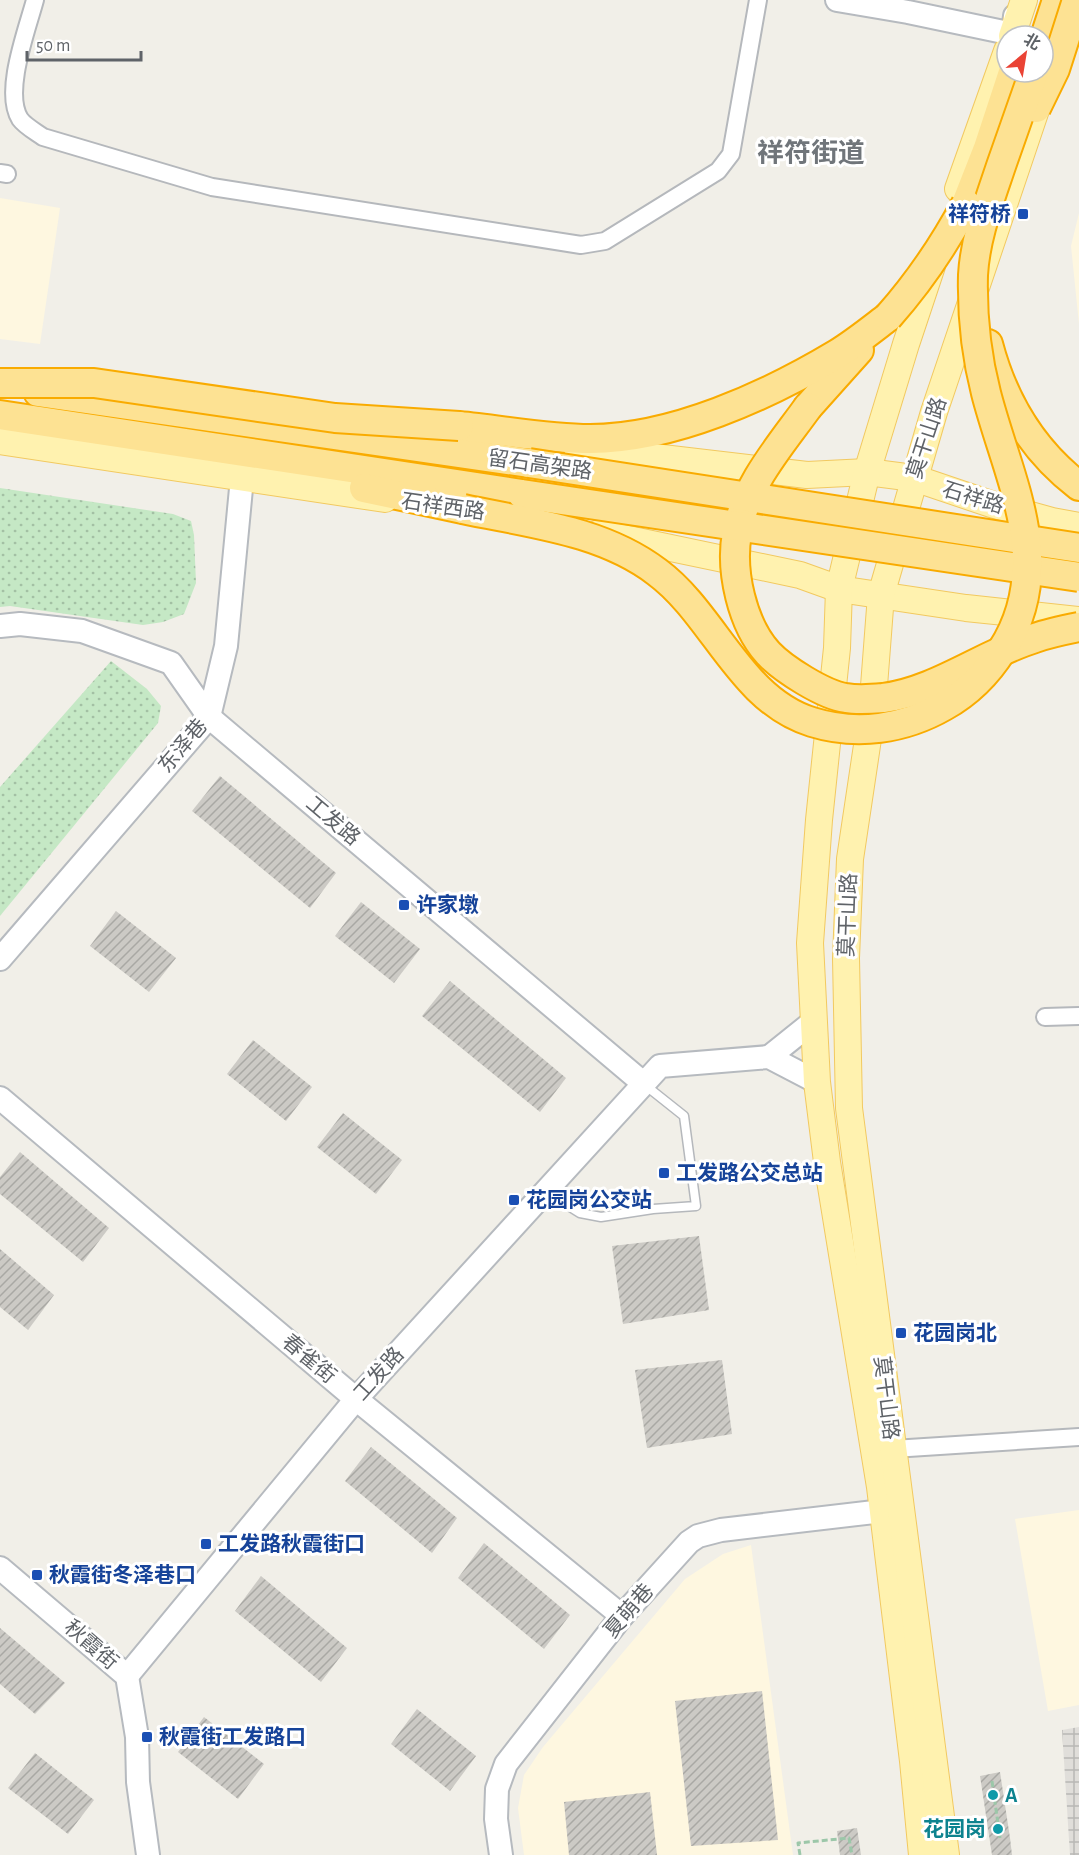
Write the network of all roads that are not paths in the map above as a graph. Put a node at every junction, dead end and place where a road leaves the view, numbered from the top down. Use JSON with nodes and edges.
{"nodes":[{"id":1,"x":35,"y":0,"type":"edge"},
{"id":2,"x":758,"y":0,"type":"edge"},
{"id":3,"x":837,"y":0,"type":"edge"},
{"id":4,"x":1016,"y":0,"type":"edge"},
{"id":5,"x":1024,"y":0,"type":"edge"},
{"id":6,"x":1037,"y":0,"type":"edge"},
{"id":7,"x":1057,"y":0,"type":"edge"},
{"id":8,"x":1070,"y":0,"type":"edge"},
{"id":9,"x":1077,"y":0,"type":"edge"},
{"id":10,"x":1015,"y":24,"type":"edge"},
{"id":11,"x":1018,"y":24,"type":"edge"},
{"id":12,"x":1023,"y":24,"type":"edge"},
{"id":13,"x":995,"y":34,"type":"edge"},
{"id":14,"x":1060,"y":47,"type":"edge"},
{"id":15,"x":998,"y":84,"type":"edge"},
{"id":16,"x":1009,"y":84,"type":"edge"},
{"id":17,"x":1030,"y":84,"type":"edge"},
{"id":18,"x":1032,"y":84,"type":"edge"},
{"id":19,"x":1021,"y":139,"type":"junction"},
{"id":20,"x":888,"y":317,"type":"junction"},
{"id":21,"x":0,"y":368,"type":"edge"},
{"id":22,"x":0,"y":384,"type":"edge"},
{"id":23,"x":0,"y":394,"type":"edge"},
{"id":24,"x":0,"y":414,"type":"edge"},
{"id":25,"x":158,"y":439,"type":"junction"},
{"id":26,"x":0,"y":441,"type":"edge"},
{"id":27,"x":867,"y":472,"type":"junction"},
{"id":28,"x":242,"y":478,"type":"junction"},
{"id":29,"x":914,"y":478,"type":"junction"},
{"id":30,"x":1079,"y":486,"type":"edge"},
{"id":31,"x":1079,"y":526,"type":"edge"},
{"id":32,"x":1079,"y":548,"type":"edge"},
{"id":33,"x":1079,"y":577,"type":"edge"},
{"id":34,"x":839,"y":589,"type":"junction"},
{"id":35,"x":881,"y":595,"type":"junction"},
{"id":36,"x":1079,"y":620,"type":"edge"},
{"id":37,"x":0,"y":626,"type":"edge"},
{"id":38,"x":1079,"y":627,"type":"edge"},
{"id":39,"x":209,"y":717,"type":"junction"},
{"id":40,"x":0,"y":959,"type":"edge"},
{"id":41,"x":1079,"y":1016,"type":"edge"},
{"id":42,"x":1045,"y":1017,"type":"dead end"},
{"id":43,"x":814,"y":1021,"type":"junction"},
{"id":44,"x":769,"y":1057,"type":"junction"},
{"id":45,"x":817,"y":1082,"type":"junction"},
{"id":46,"x":643,"y":1083,"type":"junction"},
{"id":47,"x":0,"y":1098,"type":"edge"},
{"id":48,"x":545,"y":1191,"type":"junction"},
{"id":49,"x":356,"y":1399,"type":"junction"},
{"id":50,"x":1079,"y":1437,"type":"edge"},
{"id":51,"x":893,"y":1449,"type":"junction"},
{"id":52,"x":883,"y":1512,"type":"junction"},
{"id":53,"x":0,"y":1568,"type":"edge"},
{"id":54,"x":622,"y":1616,"type":"junction"},
{"id":55,"x":127,"y":1676,"type":"junction"},
{"id":56,"x":147,"y":1855,"type":"edge"},
{"id":57,"x":501,"y":1855,"type":"edge"},
{"id":58,"x":922,"y":1855,"type":"edge"},
{"id":59,"x":946,"y":1855,"type":"edge"}],
"edges":[{"from":1,"to":2,"type":"street"},
{"from":3,"to":13,"type":"street"},
{"from":4,"to":10,"type":"street"},
{"from":5,"to":11,"type":"main road","name":"莫干山路"},
{"from":6,"to":12,"type":"highway"},
{"from":7,"to":14,"type":"highway"},
{"from":8,"to":14,"type":"main road","name":"莫干山路"},
{"from":9,"to":19,"type":"highway","bridge":true},
{"from":14,"to":29,"type":"main road","name":"莫干山路"},
{"from":15,"to":27,"type":"main road","name":"莫干山路"},
{"from":16,"to":20,"type":"highway","bridge":true},
{"from":17,"to":25,"type":"highway","bridge":true},
{"from":18,"to":19,"type":"highway","bridge":true},
{"from":19,"to":30,"type":"highway"},
{"from":20,"to":22,"type":"highway","bridge":true},
{"from":20,"to":38,"type":"highway","bridge":true},
{"from":21,"to":27,"type":"main road"},
{"from":22,"to":32,"type":"highway","name":"留石高架路","bridge":true},
{"from":23,"to":24,"type":"main road"},
{"from":24,"to":25,"type":"highway","name":"留石高架路"},
{"from":25,"to":33,"type":"highway","name":"留石高架路","bridge":true},
{"from":26,"to":28,"type":"main road","name":"石祥西路"},
{"from":27,"to":29,"type":"main road","name":"石祥路"},
{"from":27,"to":34,"type":"main road","name":"莫干山路"},
{"from":28,"to":34,"type":"main road","name":"石祥西路"},
{"from":28,"to":39,"type":"street","name":"东泽巷"},
{"from":29,"to":31,"type":"main road","name":"石祥路"},
{"from":29,"to":35,"type":"main road","name":"莫干山路"},
{"from":34,"to":35,"type":"main road","name":"石祥西路"},
{"from":34,"to":43,"type":"main road","name":"莫干山路"},
{"from":35,"to":36,"type":"main road"},
{"from":35,"to":51,"type":"main road","name":"莫干山路"},
{"from":37,"to":39,"type":"street","name":"工发路"},
{"from":39,"to":40,"type":"street","name":"东泽巷"},
{"from":39,"to":46,"type":"street","name":"工发路"},
{"from":41,"to":42,"type":"street"},
{"from":43,"to":44,"type":"street"},
{"from":43,"to":45,"type":"main road","name":"莫干山路"},
{"from":44,"to":45,"type":"street"},
{"from":44,"to":46,"type":"street","name":"工发路"},
{"from":45,"to":52,"type":"main road","name":"莫干山路"},
{"from":46,"to":48,"type":"street","name":"工发路"},
{"from":46,"to":48,"type":"lane"},
{"from":47,"to":49,"type":"street","name":"春雀街"},
{"from":48,"to":49,"type":"street","name":"工发路"},
{"from":49,"to":54,"type":"street","name":"春雀街"},
{"from":49,"to":55,"type":"street","name":"工发路"},
{"from":50,"to":51,"type":"street"},
{"from":51,"to":59,"type":"main road","name":"莫干山路"},
{"from":52,"to":54,"type":"street","name":"夏萌巷"},
{"from":52,"to":58,"type":"main road","name":"莫干山路"},
{"from":53,"to":55,"type":"street","name":"秋霞街"},
{"from":54,"to":57,"type":"street","name":"夏萌巷"},
{"from":55,"to":56,"type":"street","name":"秋霞街"}]}
